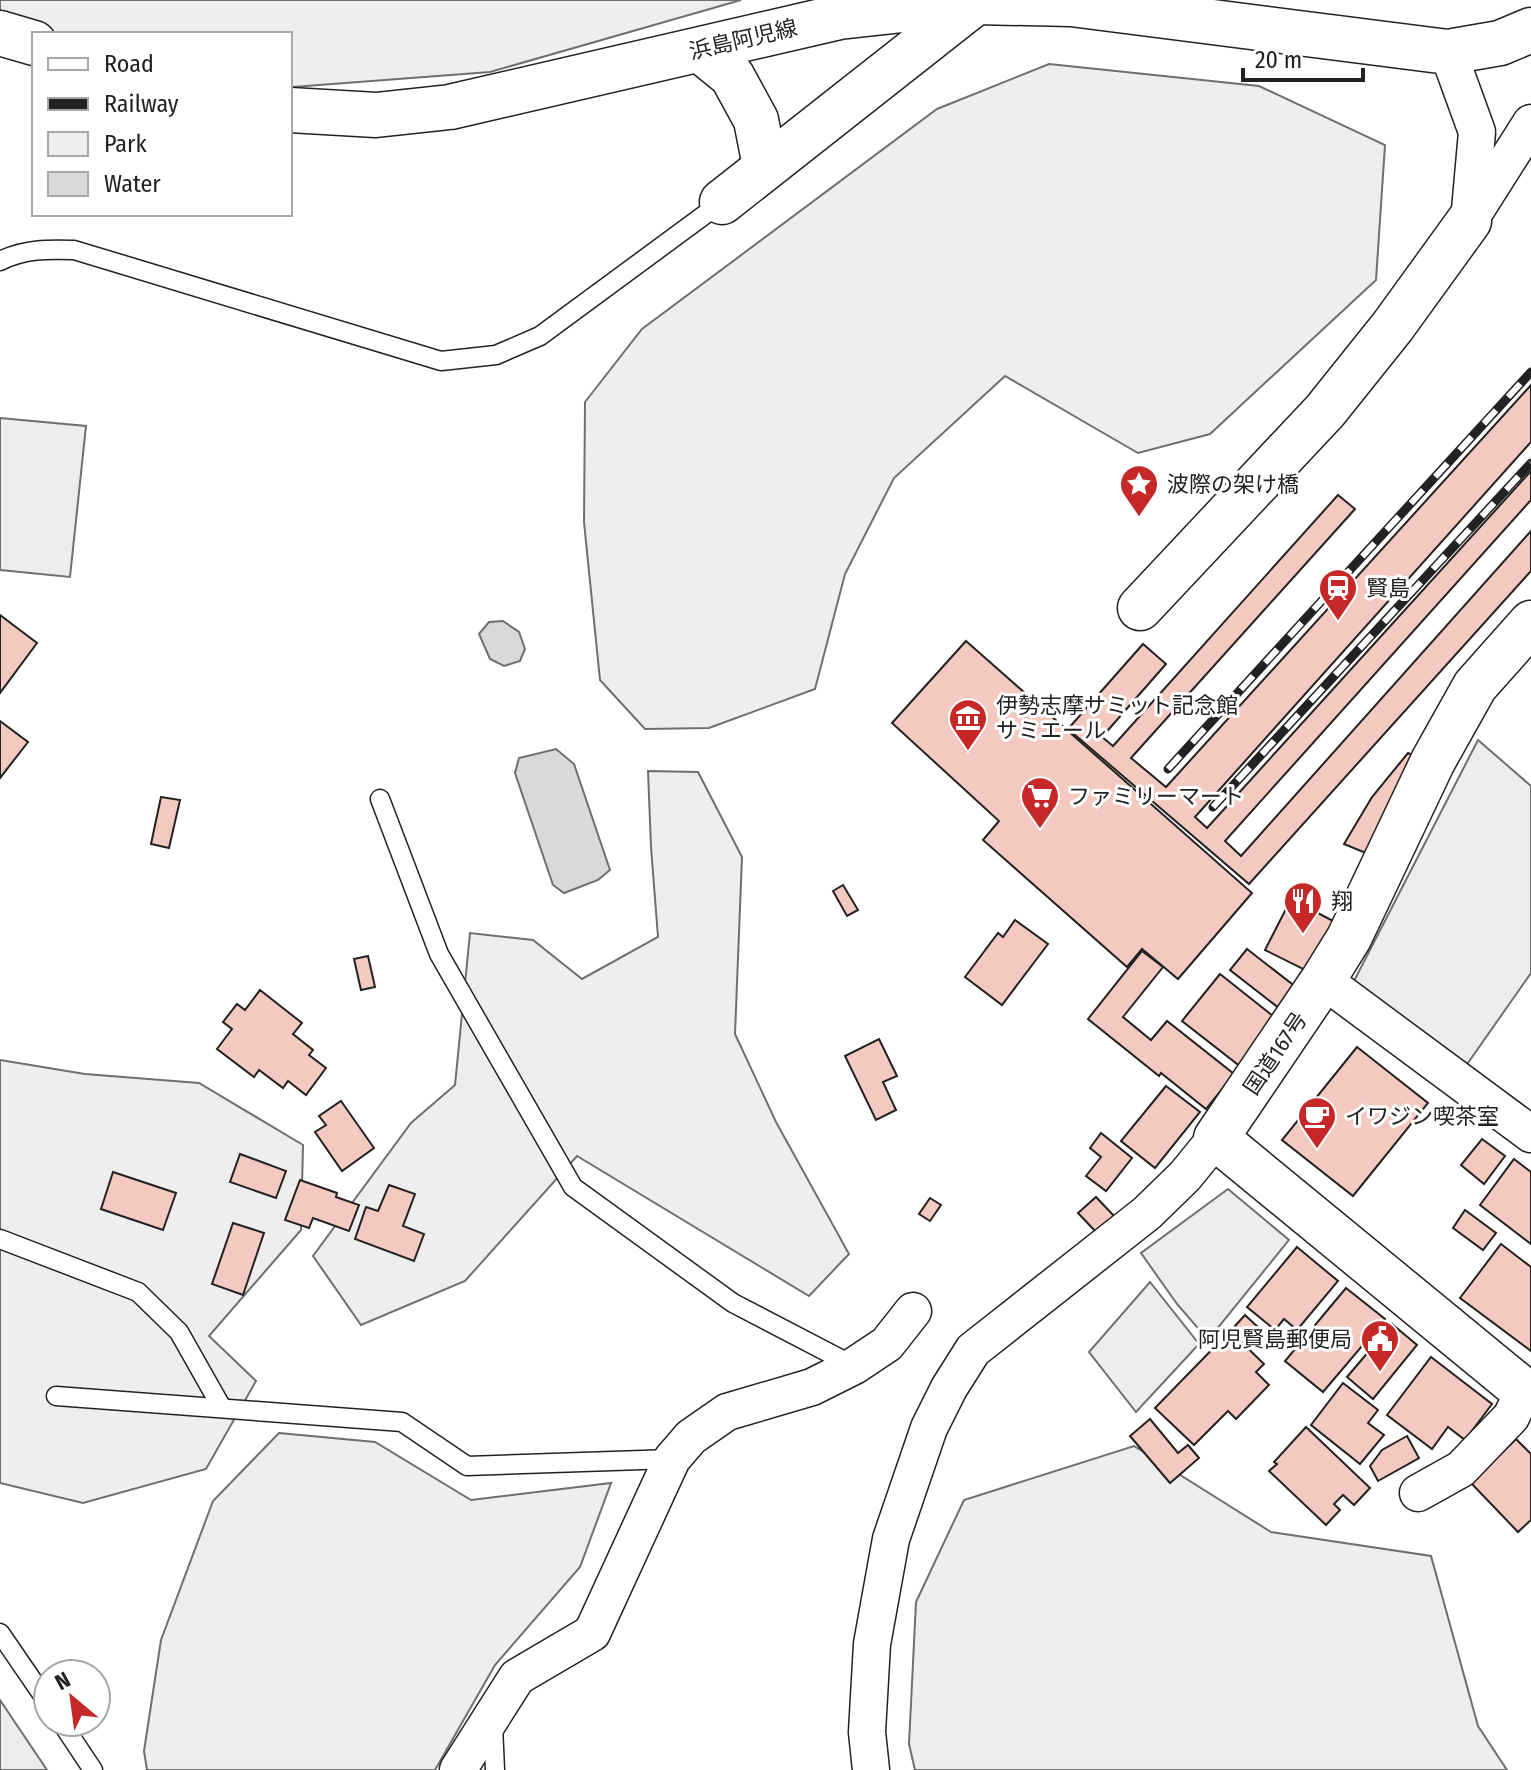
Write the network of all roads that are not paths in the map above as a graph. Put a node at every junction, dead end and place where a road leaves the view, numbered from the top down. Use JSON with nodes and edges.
{"nodes":[{"id":1,"x":976,"y":2,"type":"edge"},
{"id":2,"x":1531,"y":30,"type":"edge"},
{"id":3,"x":0,"y":33,"type":"edge"},
{"id":4,"x":32,"y":42,"type":"edge"},
{"id":5,"x":700,"y":50,"type":"junction"},
{"id":6,"x":1448,"y":52,"type":"junction"},
{"id":7,"x":292,"y":110,"type":"edge"},
{"id":8,"x":1531,"y":123,"type":"edge"},
{"id":9,"x":765,"y":166,"type":"junction"},
{"id":10,"x":722,"y":202,"type":"joint"},
{"id":11,"x":1469,"y":221,"type":"junction"},
{"id":12,"x":0,"y":261,"type":"edge"},
{"id":13,"x":1140,"y":608,"type":"dead end"},
{"id":14,"x":1531,"y":623,"type":"edge"},
{"id":15,"x":380,"y":799,"type":"dead end"},
{"id":16,"x":1323,"y":980,"type":"junction"},
{"id":17,"x":1531,"y":1134,"type":"edge"},
{"id":18,"x":1216,"y":1138,"type":"junction"},
{"id":19,"x":0,"y":1239,"type":"edge"},
{"id":20,"x":913,"y":1311,"type":"dead end"},
{"id":21,"x":854,"y":1366,"type":"junction"},
{"id":22,"x":1529,"y":1392,"type":"edge"},
{"id":23,"x":56,"y":1396,"type":"dead end"},
{"id":24,"x":222,"y":1408,"type":"junction"},
{"id":25,"x":672,"y":1459,"type":"junction"},
{"id":26,"x":1418,"y":1493,"type":"dead end"},
{"id":27,"x":0,"y":1633,"type":"edge"},
{"id":28,"x":32,"y":1680,"type":"edge"},
{"id":29,"x":493,"y":1714,"type":"junction"},
{"id":30,"x":72,"y":1738,"type":"edge"},
{"id":31,"x":93,"y":1770,"type":"edge"},
{"id":32,"x":458,"y":1770,"type":"edge"},
{"id":33,"x":495,"y":1770,"type":"edge"},
{"id":34,"x":871,"y":1770,"type":"edge"}],
"edges":[{"from":1,"to":5,"type":"main road","name":"浜島阿児線"},
{"from":1,"to":6,"type":"main road","name":"浜島阿児線"},
{"from":1,"to":9,"type":"main road"},
{"from":2,"to":6,"type":"main road","name":"浜島阿児線"},
{"from":3,"to":4,"type":"main road"},
{"from":5,"to":7,"type":"main road","name":"浜島阿児線"},
{"from":5,"to":9,"type":"main road"},
{"from":6,"to":11,"type":"street"},
{"from":8,"to":11,"type":"street"},
{"from":9,"to":10,"type":"main road"},
{"from":10,"to":12,"type":"lane"},
{"from":11,"to":13,"type":"main road"},
{"from":14,"to":16,"type":"main road","name":"国道167号"},
{"from":15,"to":21,"type":"lane"},
{"from":16,"to":17,"type":"street"},
{"from":16,"to":18,"type":"main road","name":"国道167号"},
{"from":18,"to":22,"type":"main road"},
{"from":18,"to":34,"type":"street"},
{"from":19,"to":24,"type":"lane"},
{"from":20,"to":21,"type":"street"},
{"from":21,"to":25,"type":"street"},
{"from":22,"to":26,"type":"street"},
{"from":23,"to":24,"type":"lane"},
{"from":24,"to":25,"type":"lane"},
{"from":25,"to":29,"type":"street"},
{"from":27,"to":28,"type":"lane"},
{"from":29,"to":32,"type":"street"},
{"from":29,"to":33,"type":"lane"},
{"from":30,"to":31,"type":"lane"}]}
